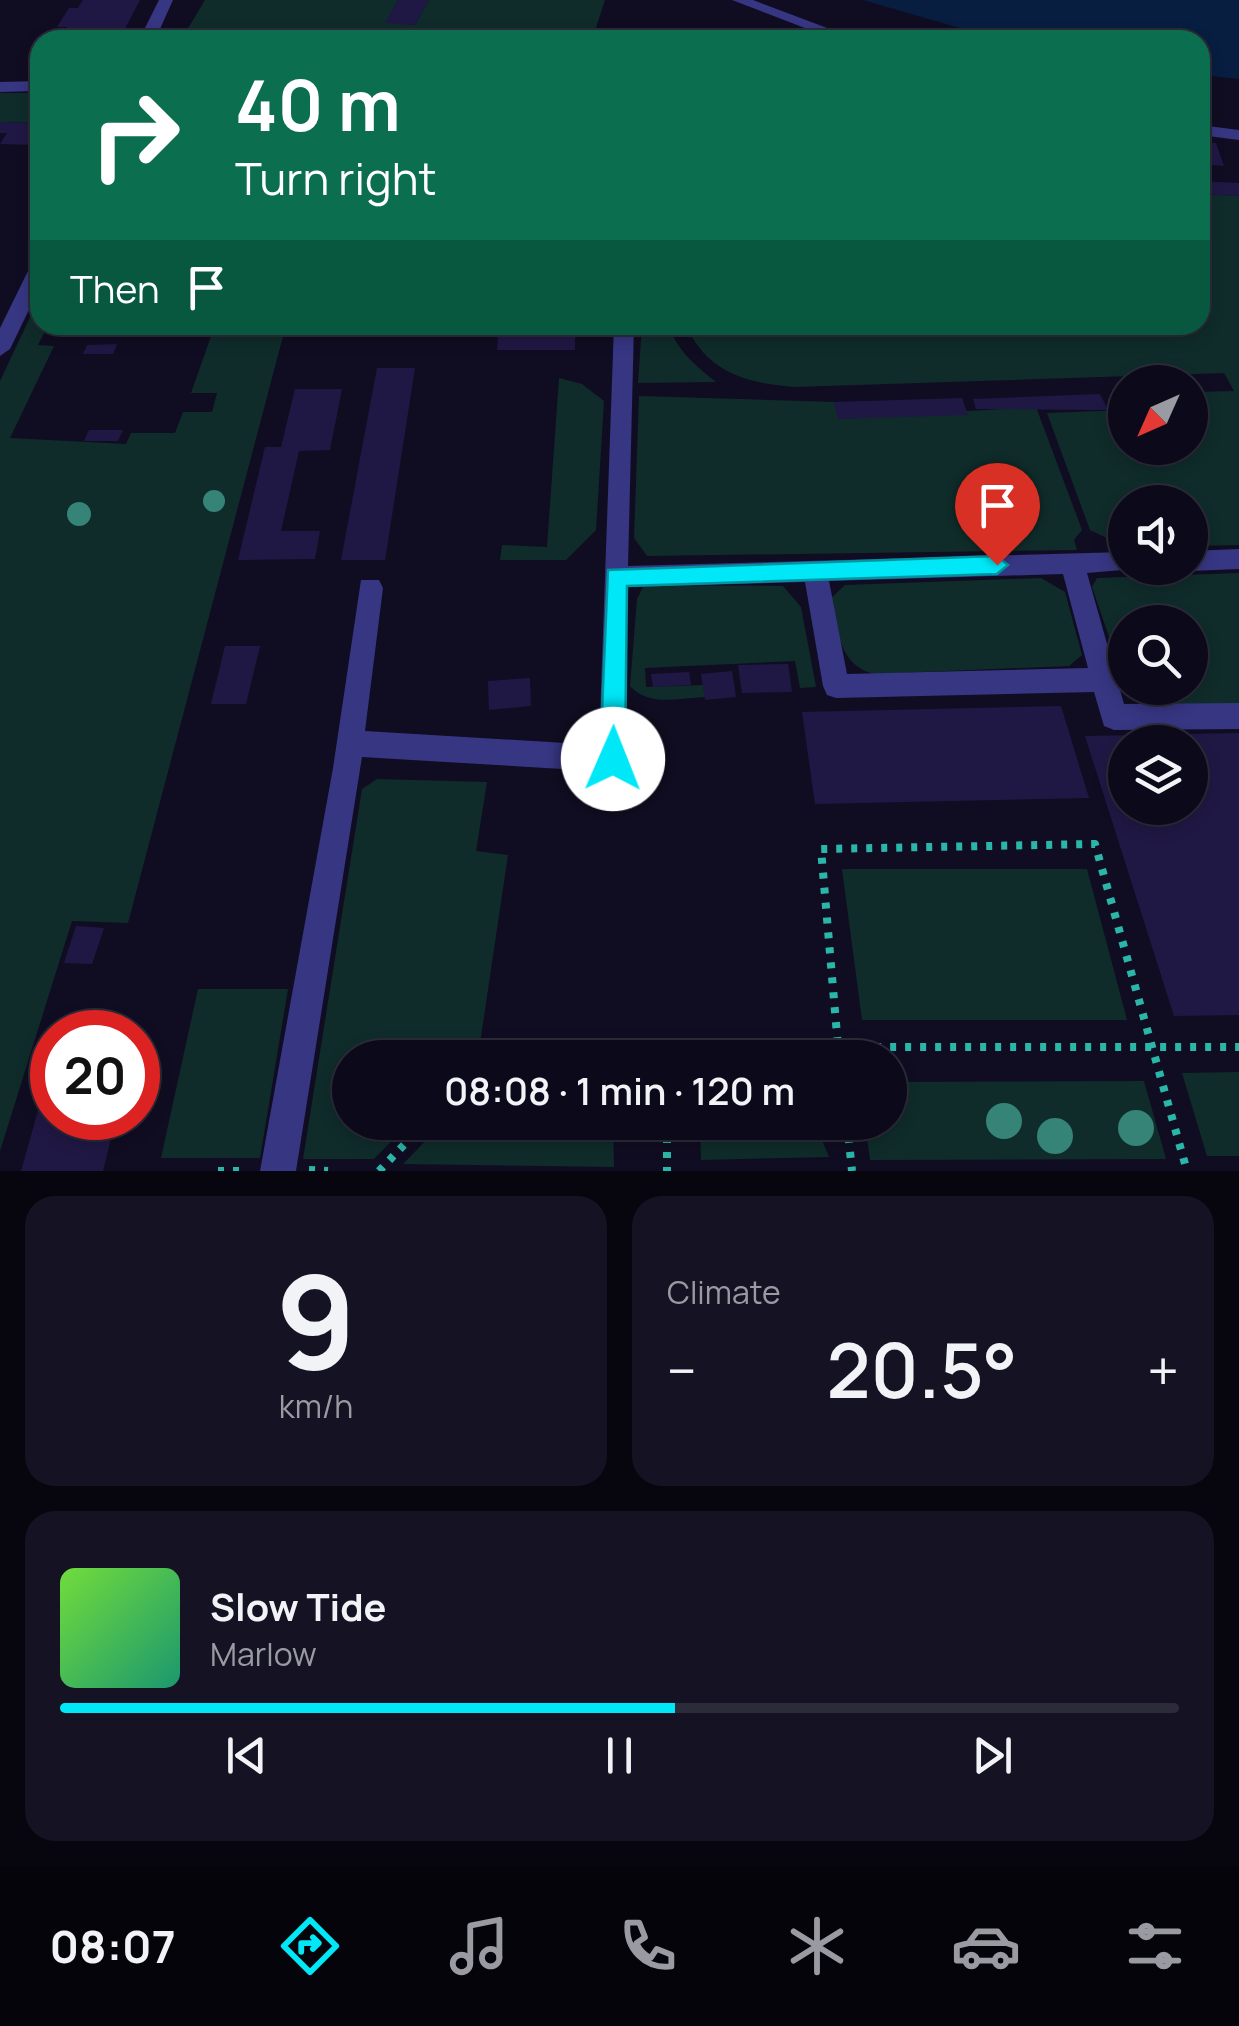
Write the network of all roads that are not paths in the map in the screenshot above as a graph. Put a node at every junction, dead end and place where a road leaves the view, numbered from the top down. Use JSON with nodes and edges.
{"nodes":[{"id":1,"x":166,"y":0,"type":"edge"},
{"id":2,"x":740,"y":0,"type":"edge"},
{"id":3,"x":799,"y":20,"type":"junction"},
{"id":4,"x":152,"y":30,"type":"edge"},
{"id":5,"x":792,"y":30,"type":"edge"},
{"id":6,"x":825,"y":30,"type":"edge"},
{"id":7,"x":30,"y":86,"type":"edge"},
{"id":8,"x":0,"y":87,"type":"edge"},
{"id":9,"x":1210,"y":131,"type":"edge"},
{"id":10,"x":1239,"y":135,"type":"edge"},
{"id":11,"x":30,"y":288,"type":"edge"},
{"id":12,"x":624,"y":335,"type":"edge"},
{"id":13,"x":0,"y":350,"type":"edge"},
{"id":14,"x":1239,"y":560,"type":"edge"},
{"id":15,"x":1208,"y":561,"type":"edge"},
{"id":16,"x":1108,"y":562,"type":"edge"},
{"id":17,"x":1072,"y":563,"type":"junction"},
{"id":18,"x":815,"y":570,"type":"junction"},
{"id":19,"x":616,"y":577,"type":"junction"},
{"id":20,"x":370,"y":588,"type":"dead end"},
{"id":21,"x":1104,"y":680,"type":"junction"},
{"id":22,"x":1239,"y":716,"type":"edge"},
{"id":23,"x":350,"y":743,"type":"junction"},
{"id":24,"x":278,"y":1171,"type":"edge"}],
"edges":[{"from":1,"to":4,"type":"lane"},
{"from":2,"to":3,"type":"lane"},
{"from":3,"to":5,"type":"lane"},
{"from":3,"to":6,"type":"lane"},
{"from":7,"to":8,"type":"lane"},
{"from":9,"to":10,"type":"lane"},
{"from":11,"to":13,"type":"lane"},
{"from":12,"to":19,"type":"lane"},
{"from":14,"to":15,"type":"lane"},
{"from":16,"to":17,"type":"lane"},
{"from":17,"to":18,"type":"lane"},
{"from":17,"to":21,"type":"lane"},
{"from":18,"to":19,"type":"lane"},
{"from":18,"to":21,"type":"lane"},
{"from":19,"to":23,"type":"lane"},
{"from":20,"to":23,"type":"lane"},
{"from":21,"to":22,"type":"lane"},
{"from":23,"to":24,"type":"lane"}]}
